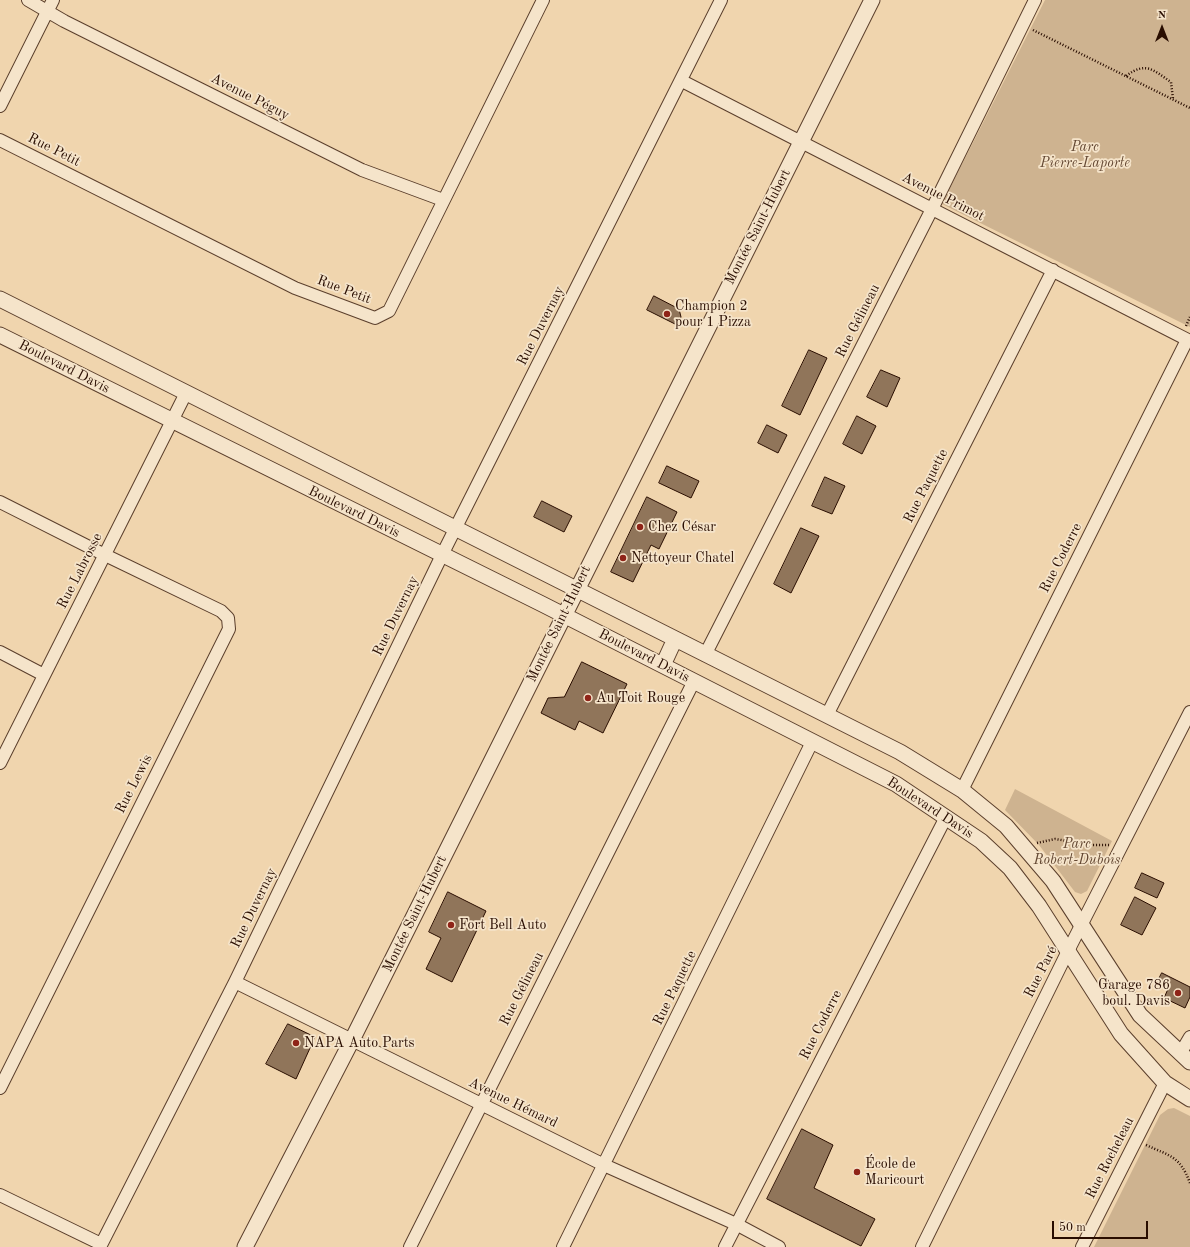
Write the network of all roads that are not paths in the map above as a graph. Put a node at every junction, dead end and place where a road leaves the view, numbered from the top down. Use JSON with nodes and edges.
{"nodes":[{"id":1,"x":28,"y":0,"type":"edge"},
{"id":2,"x":543,"y":0,"type":"edge"},
{"id":3,"x":721,"y":0,"type":"edge"},
{"id":4,"x":872,"y":0,"type":"edge"},
{"id":5,"x":1035,"y":0,"type":"edge"},
{"id":6,"x":50,"y":5,"type":"edge"},
{"id":7,"x":682,"y":81,"type":"junction"},
{"id":8,"x":0,"y":106,"type":"edge"},
{"id":9,"x":0,"y":140,"type":"edge"},
{"id":10,"x":802,"y":141,"type":"junction"},
{"id":11,"x":443,"y":200,"type":"junction"},
{"id":12,"x":932,"y":209,"type":"junction"},
{"id":13,"x":1053,"y":270,"type":"junction"},
{"id":14,"x":0,"y":300,"type":"edge"},
{"id":15,"x":0,"y":335,"type":"edge"},
{"id":16,"x":1188,"y":341,"type":"edge"},
{"id":17,"x":186,"y":393,"type":"junction"},
{"id":18,"x":172,"y":422,"type":"junction"},
{"id":19,"x":0,"y":502,"type":"edge"},
{"id":20,"x":456,"y":528,"type":"junction"},
{"id":21,"x":105,"y":555,"type":"junction"},
{"id":22,"x":442,"y":555,"type":"junction"},
{"id":23,"x":576,"y":589,"type":"junction"},
{"id":24,"x":564,"y":616,"type":"junction"},
{"id":25,"x":675,"y":639,"type":"junction"},
{"id":26,"x":0,"y":652,"type":"edge"},
{"id":27,"x":705,"y":654,"type":"junction"},
{"id":28,"x":663,"y":665,"type":"junction"},
{"id":29,"x":44,"y":675,"type":"junction"},
{"id":30,"x":694,"y":681,"type":"junction"},
{"id":31,"x":1190,"y":712,"type":"edge"},
{"id":32,"x":827,"y":715,"type":"junction"},
{"id":33,"x":812,"y":742,"type":"junction"},
{"id":34,"x":0,"y":763,"type":"edge"},
{"id":35,"x":962,"y":790,"type":"junction"},
{"id":36,"x":946,"y":817,"type":"junction"},
{"id":37,"x":1082,"y":925,"type":"junction"},
{"id":38,"x":1068,"y":952,"type":"junction"},
{"id":39,"x":235,"y":982,"type":"junction"},
{"id":40,"x":1190,"y":1037,"type":"edge"},
{"id":41,"x":352,"y":1040,"type":"junction"},
{"id":42,"x":1185,"y":1058,"type":"edge"},
{"id":43,"x":1165,"y":1083,"type":"junction"},
{"id":44,"x":0,"y":1088,"type":"edge"},
{"id":45,"x":1190,"y":1099,"type":"edge"},
{"id":46,"x":481,"y":1104,"type":"junction"},
{"id":47,"x":604,"y":1165,"type":"junction"},
{"id":48,"x":0,"y":1194,"type":"edge"},
{"id":49,"x":736,"y":1224,"type":"junction"},
{"id":50,"x":100,"y":1246,"type":"edge"},
{"id":51,"x":245,"y":1247,"type":"edge"},
{"id":52,"x":410,"y":1247,"type":"edge"},
{"id":53,"x":563,"y":1247,"type":"edge"},
{"id":54,"x":725,"y":1247,"type":"edge"},
{"id":55,"x":779,"y":1247,"type":"edge"},
{"id":56,"x":922,"y":1247,"type":"edge"},
{"id":57,"x":1082,"y":1247,"type":"edge"}],
"edges":[{"from":1,"to":6,"type":"street","name":"Avenue Péguy"},
{"from":2,"to":11,"type":"street","name":"Rue Petit"},
{"from":3,"to":7,"type":"street","name":"Rue Duvernay"},
{"from":4,"to":10,"type":"street","name":"Montée Saint-Hubert"},
{"from":5,"to":12,"type":"street","name":"Rue Gélineau"},
{"from":6,"to":8,"type":"street"},
{"from":6,"to":11,"type":"street","name":"Avenue Péguy"},
{"from":7,"to":10,"type":"street","name":"Avenue Primot"},
{"from":7,"to":20,"type":"street","name":"Rue Duvernay"},
{"from":9,"to":11,"type":"street","name":"Rue Petit"},
{"from":10,"to":12,"type":"street","name":"Avenue Primot"},
{"from":10,"to":23,"type":"street","name":"Montée Saint-Hubert"},
{"from":12,"to":13,"type":"street","name":"Avenue Primot"},
{"from":12,"to":27,"type":"street","name":"Rue Gélineau"},
{"from":13,"to":16,"type":"street","name":"Avenue Primot"},
{"from":13,"to":32,"type":"street","name":"Rue Paquette"},
{"from":14,"to":17,"type":"street","name":"Boulevard Davis"},
{"from":15,"to":18,"type":"street","name":"Boulevard Davis"},
{"from":16,"to":35,"type":"street","name":"Rue Coderre"},
{"from":17,"to":18,"type":"street","name":"Rue Labrosse"},
{"from":17,"to":20,"type":"street","name":"Boulevard Davis"},
{"from":18,"to":21,"type":"street","name":"Rue Labrosse"},
{"from":18,"to":22,"type":"street","name":"Boulevard Davis"},
{"from":19,"to":21,"type":"street","name":"Rue Lewis"},
{"from":20,"to":22,"type":"street","name":"Rue Duvernay"},
{"from":20,"to":23,"type":"street","name":"Boulevard Davis"},
{"from":21,"to":29,"type":"street","name":"Rue Labrosse"},
{"from":21,"to":44,"type":"street","name":"Rue Lewis"},
{"from":22,"to":24,"type":"street","name":"Boulevard Davis"},
{"from":22,"to":39,"type":"street","name":"Rue Duvernay"},
{"from":23,"to":24,"type":"street","name":"Montée Saint-Hubert"},
{"from":23,"to":25,"type":"street","name":"Boulevard Davis"},
{"from":24,"to":28,"type":"street","name":"Boulevard Davis"},
{"from":24,"to":41,"type":"street","name":"Montée Saint-Hubert"},
{"from":25,"to":27,"type":"street","name":"Boulevard Davis"},
{"from":25,"to":28,"type":"street"},
{"from":26,"to":29,"type":"street"},
{"from":27,"to":32,"type":"street","name":"Boulevard Davis"},
{"from":28,"to":30,"type":"street","name":"Boulevard Davis"},
{"from":29,"to":34,"type":"street","name":"Rue Labrosse"},
{"from":30,"to":33,"type":"street","name":"Boulevard Davis"},
{"from":30,"to":46,"type":"street","name":"Rue Gélineau"},
{"from":31,"to":37,"type":"street","name":"Rue Paré"},
{"from":32,"to":35,"type":"street","name":"Boulevard Davis"},
{"from":33,"to":36,"type":"street","name":"Boulevard Davis"},
{"from":33,"to":47,"type":"street","name":"Rue Paquette"},
{"from":35,"to":37,"type":"street","name":"Boulevard Davis"},
{"from":36,"to":38,"type":"street","name":"Boulevard Davis"},
{"from":36,"to":49,"type":"street","name":"Rue Coderre"},
{"from":37,"to":38,"type":"street","name":"Rue Paré"},
{"from":37,"to":42,"type":"street","name":"Boulevard Davis"},
{"from":38,"to":43,"type":"street","name":"Boulevard Davis"},
{"from":38,"to":56,"type":"street","name":"Rue Paré"},
{"from":39,"to":41,"type":"street","name":"Avenue Hémard"},
{"from":39,"to":50,"type":"street","name":"Rue Duvernay"},
{"from":40,"to":42,"type":"street"},
{"from":41,"to":46,"type":"street","name":"Avenue Hémard"},
{"from":41,"to":51,"type":"street","name":"Montée Saint-Hubert"},
{"from":43,"to":45,"type":"street","name":"Boulevard Davis"},
{"from":43,"to":57,"type":"street","name":"Rue Rocheleau"},
{"from":46,"to":47,"type":"street","name":"Avenue Hémard"},
{"from":46,"to":52,"type":"street","name":"Rue Gélineau"},
{"from":47,"to":49,"type":"street","name":"Avenue Hémard"},
{"from":47,"to":53,"type":"street","name":"Rue Paquette"},
{"from":48,"to":50,"type":"street"},
{"from":49,"to":54,"type":"street","name":"Rue Coderre"},
{"from":49,"to":55,"type":"street","name":"Avenue Hémard"}]}
